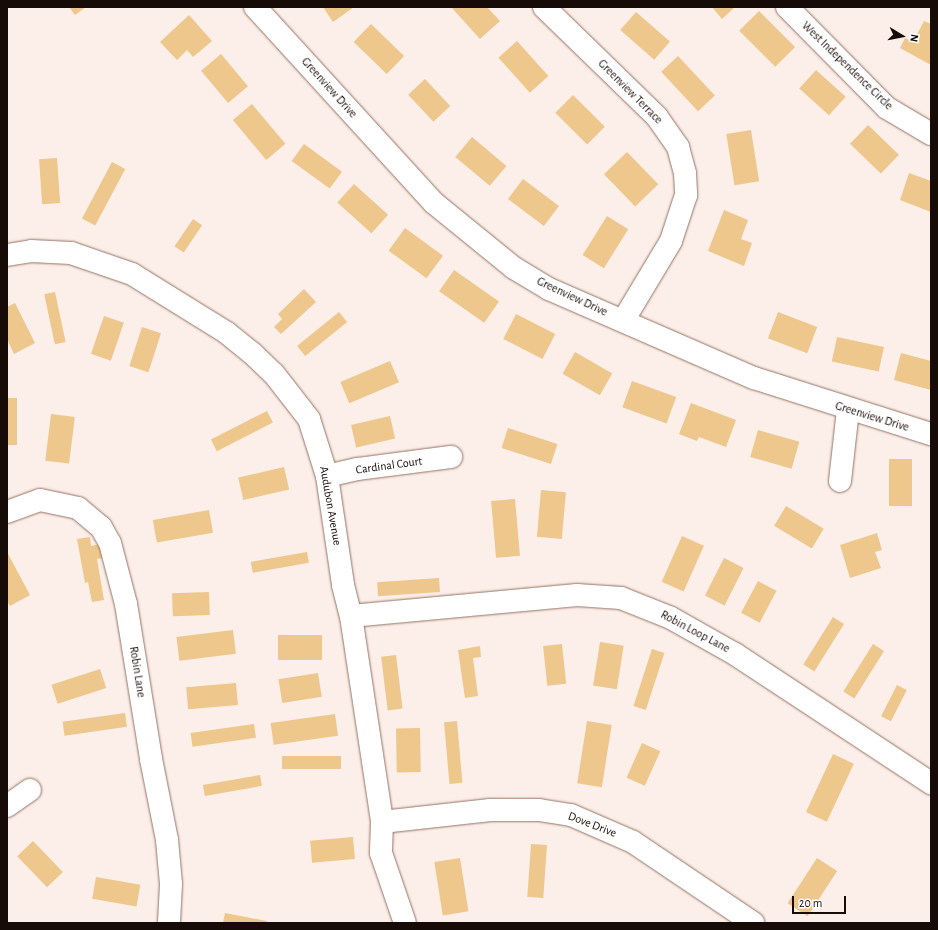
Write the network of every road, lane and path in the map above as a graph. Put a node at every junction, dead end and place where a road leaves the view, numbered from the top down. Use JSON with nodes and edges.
{"nodes":[{"id":1,"x":255,"y":7,"type":"edge"},
{"id":2,"x":544,"y":7,"type":"edge"},
{"id":3,"x":787,"y":7,"type":"edge"},
{"id":4,"x":931,"y":134,"type":"edge"},
{"id":5,"x":7,"y":255,"type":"edge"},
{"id":6,"x":623,"y":322,"type":"junction"},
{"id":7,"x":848,"y":410,"type":"junction"},
{"id":8,"x":931,"y":434,"type":"edge"},
{"id":9,"x":450,"y":456,"type":"dead end"},
{"id":10,"x":327,"y":476,"type":"junction"},
{"id":11,"x":840,"y":481,"type":"dead end"},
{"id":12,"x":7,"y":512,"type":"edge"},
{"id":13,"x":351,"y":616,"type":"junction"},
{"id":14,"x":931,"y":783,"type":"edge"},
{"id":15,"x":30,"y":790,"type":"dead end"},
{"id":16,"x":7,"y":806,"type":"edge"},
{"id":17,"x":382,"y":822,"type":"junction"},
{"id":18,"x":169,"y":923,"type":"edge"},
{"id":19,"x":405,"y":923,"type":"edge"},
{"id":20,"x":753,"y":923,"type":"edge"}],
"edges":[{"from":1,"to":6,"type":"street","name":"Greenview Drive"},
{"from":2,"to":6,"type":"street","name":"Greenview Terrace"},
{"from":3,"to":4,"type":"street","name":"West Independence Circle"},
{"from":5,"to":10,"type":"street","name":"Audubon Avenue"},
{"from":6,"to":7,"type":"street","name":"Greenview Drive"},
{"from":7,"to":8,"type":"street","name":"Greenview Drive"},
{"from":7,"to":11,"type":"street"},
{"from":9,"to":10,"type":"street","name":"Cardinal Court"},
{"from":10,"to":13,"type":"street","name":"Audubon Avenue"},
{"from":12,"to":18,"type":"street","name":"Robin Lane"},
{"from":13,"to":14,"type":"street","name":"Robin Loop Lane"},
{"from":13,"to":17,"type":"street","name":"Audubon Avenue"},
{"from":15,"to":16,"type":"street"},
{"from":17,"to":19,"type":"street","name":"Audubon Avenue"},
{"from":17,"to":20,"type":"street","name":"Dove Drive"}]}
